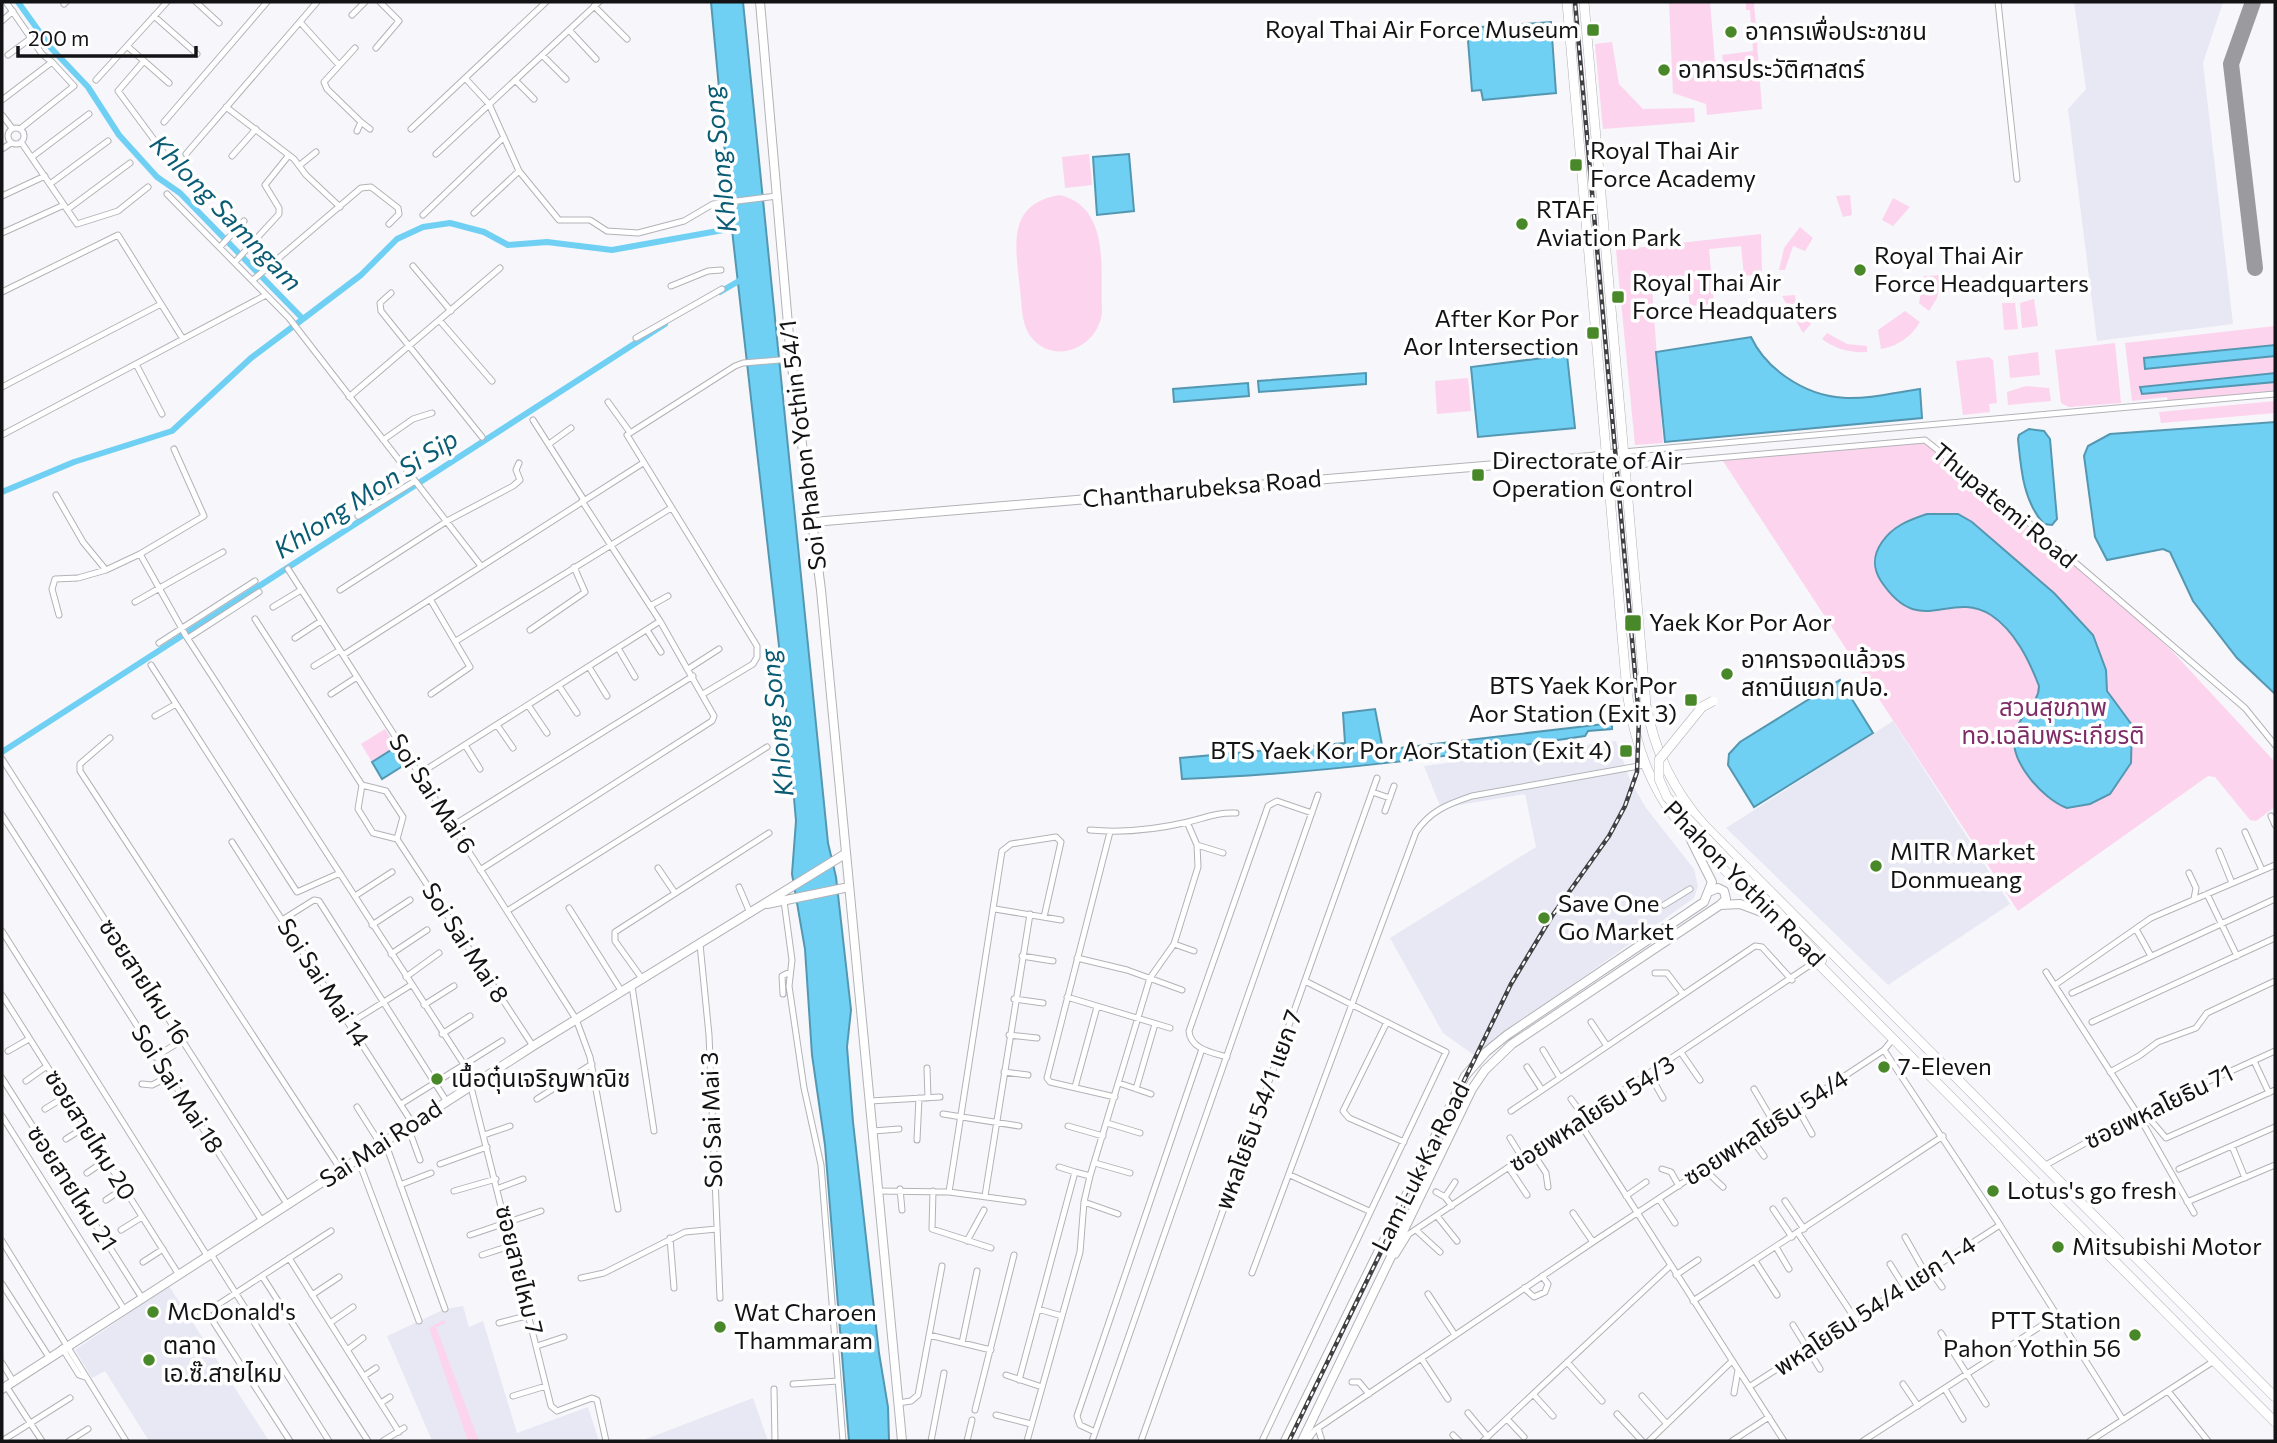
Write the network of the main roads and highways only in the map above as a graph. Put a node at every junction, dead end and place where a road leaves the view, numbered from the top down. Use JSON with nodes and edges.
{"nodes":[{"id":1,"x":760,"y":2,"type":"edge"},
{"id":2,"x":1567,"y":2,"type":"edge"},
{"id":3,"x":1584,"y":2,"type":"edge"},
{"id":4,"x":1595,"y":136,"type":"junction"},
{"id":5,"x":1578,"y":137,"type":"junction"},
{"id":6,"x":1623,"y":452,"type":"junction"},
{"id":7,"x":1607,"y":458,"type":"junction"},
{"id":8,"x":1625,"y":466,"type":"junction"},
{"id":9,"x":813,"y":522,"type":"junction"},
{"id":10,"x":1713,"y":701,"type":"dead end"},
{"id":11,"x":1688,"y":833,"type":"junction"},
{"id":12,"x":845,"y":854,"type":"junction"},
{"id":13,"x":844,"y":888,"type":"junction"},
{"id":14,"x":1711,"y":891,"type":"junction"},
{"id":15,"x":764,"y":905,"type":"junction"},
{"id":16,"x":1720,"y":905,"type":"junction"},
{"id":17,"x":1769,"y":915,"type":"junction"},
{"id":18,"x":1837,"y":982,"type":"junction"},
{"id":19,"x":1907,"y":1029,"type":"junction"},
{"id":20,"x":1893,"y":1040,"type":"junction"},
{"id":21,"x":1331,"y":1348,"type":"junction"},
{"id":22,"x":1345,"y":1354,"type":"junction"},
{"id":23,"x":2239,"y":1360,"type":"junction"},
{"id":24,"x":2228,"y":1375,"type":"junction"},
{"id":25,"x":7,"y":1385,"type":"edge"},
{"id":26,"x":2275,"y":1397,"type":"edge"},
{"id":27,"x":2275,"y":1422,"type":"edge"},
{"id":28,"x":902,"y":1441,"type":"edge"},
{"id":29,"x":1285,"y":1441,"type":"edge"},
{"id":30,"x":1302,"y":1441,"type":"edge"}],
"edges":[{"from":1,"to":9,"type":"main road","name":"Soi Phahon Yothin 54/1"},
{"from":2,"to":5,"type":"main road","name":"Phahon Yothin Road"},
{"from":3,"to":4,"type":"main road","name":"Phahon Yothin Road"},
{"from":4,"to":5,"type":"main road"},
{"from":4,"to":6,"type":"main road","name":"Phahon Yothin Road"},
{"from":5,"to":7,"type":"main road","name":"Phahon Yothin Road"},
{"from":6,"to":7,"type":"main road","name":"Chantharubeksa Road"},
{"from":6,"to":8,"type":"main road","name":"Phahon Yothin Road"},
{"from":7,"to":8,"type":"main road","name":"Chantharubeksa Road"},
{"from":7,"to":9,"type":"main road","name":"Chantharubeksa Road"},
{"from":7,"to":11,"type":"main road","name":"Phahon Yothin Road"},
{"from":8,"to":19,"type":"main road","name":"Phahon Yothin Road"},
{"from":9,"to":12,"type":"main road","name":"Soi Phahon Yothin 54/1"},
{"from":10,"to":18,"type":"main road","bridge":true},
{"from":11,"to":14,"type":"main road"},
{"from":11,"to":17,"type":"main road","name":"Phahon Yothin Road"},
{"from":12,"to":13,"type":"main road","name":"Soi Phahon Yothin 54/1"},
{"from":12,"to":15,"type":"main road","name":"Sai Mai Road"},
{"from":13,"to":15,"type":"main road","name":"Sai Mai Road"},
{"from":13,"to":28,"type":"main road","name":"Soi Phahon Yothin 54/1"},
{"from":14,"to":16,"type":"main road"},
{"from":14,"to":21,"type":"main road","name":"Lam Luk Ka Road"},
{"from":15,"to":25,"type":"main road","name":"Sai Mai Road"},
{"from":16,"to":17,"type":"main road"},
{"from":16,"to":22,"type":"main road","name":"Lam Luk Ka Road"},
{"from":17,"to":18,"type":"main road","name":"Phahon Yothin Road"},
{"from":18,"to":20,"type":"main road","name":"Phahon Yothin Road"},
{"from":19,"to":20,"type":"main road"},
{"from":19,"to":23,"type":"main road","name":"Phahon Yothin Road"},
{"from":20,"to":24,"type":"main road","name":"Phahon Yothin Road"},
{"from":21,"to":22,"type":"main road"},
{"from":21,"to":29,"type":"main road","name":"Lam Luk Ka Road"},
{"from":22,"to":30,"type":"main road","name":"Lam Luk Ka Road"},
{"from":23,"to":24,"type":"main road"},
{"from":23,"to":26,"type":"main road","name":"Phahon Yothin Road"},
{"from":24,"to":27,"type":"main road","name":"Phahon Yothin Road"}]}
